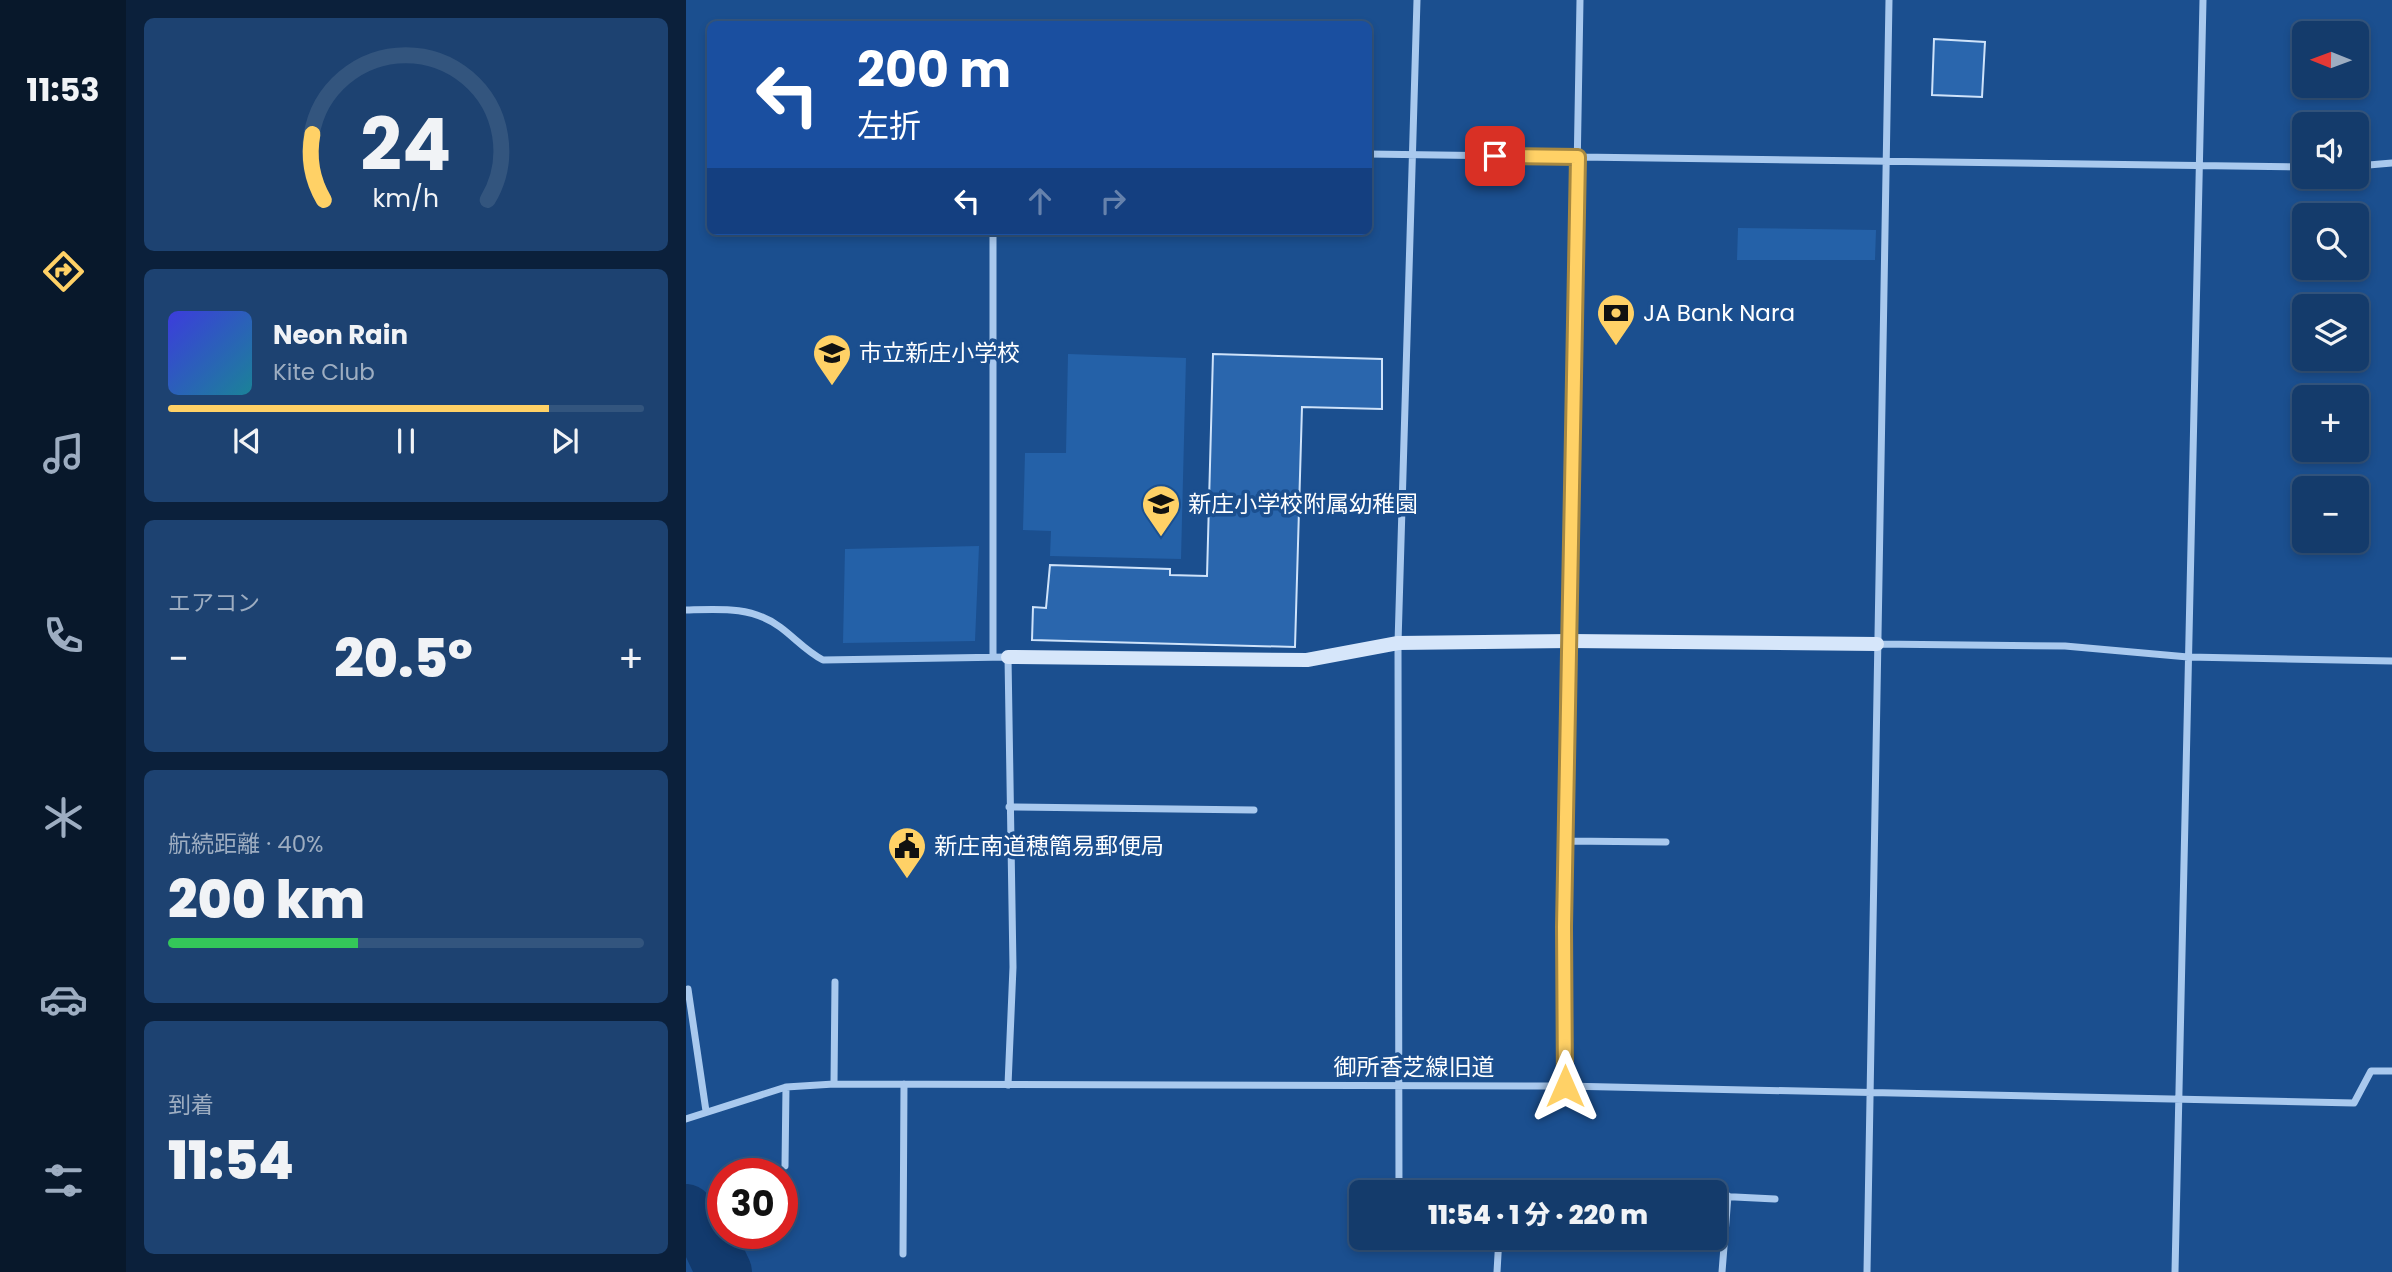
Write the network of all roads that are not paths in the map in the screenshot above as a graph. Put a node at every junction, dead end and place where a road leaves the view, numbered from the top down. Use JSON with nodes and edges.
{"nodes":[{"id":1,"x":1417,"y":0,"type":"edge"},
{"id":2,"x":1580,"y":0,"type":"edge"},
{"id":3,"x":1889,"y":0,"type":"edge"},
{"id":4,"x":2203,"y":0,"type":"edge"},
{"id":5,"x":1372,"y":154,"type":"edge"},
{"id":6,"x":1412,"y":154,"type":"junction"},
{"id":7,"x":1578,"y":157,"type":"junction"},
{"id":8,"x":1887,"y":160,"type":"junction"},
{"id":9,"x":2392,"y":163,"type":"edge"},
{"id":10,"x":2369,"y":165,"type":"edge"},
{"id":11,"x":2198,"y":166,"type":"junction"},
{"id":12,"x":2292,"y":167,"type":"edge"},
{"id":13,"x":993,"y":235,"type":"edge"},
{"id":14,"x":686,"y":610,"type":"edge"},
{"id":15,"x":1571,"y":640,"type":"junction"},
{"id":16,"x":1398,"y":643,"type":"junction"},
{"id":17,"x":1877,"y":644,"type":"junction"},
{"id":18,"x":2188,"y":656,"type":"junction"},
{"id":19,"x":993,"y":657,"type":"junction"},
{"id":20,"x":1008,"y":657,"type":"junction"},
{"id":21,"x":2392,"y":661,"type":"edge"},
{"id":22,"x":1009,"y":807,"type":"junction"},
{"id":23,"x":1254,"y":810,"type":"dead end"},
{"id":24,"x":1566,"y":841,"type":"junction"},
{"id":25,"x":1666,"y":842,"type":"dead end"},
{"id":26,"x":835,"y":982,"type":"dead end"},
{"id":27,"x":688,"y":989,"type":"dead end"},
{"id":28,"x":2392,"y":1071,"type":"edge"},
{"id":29,"x":834,"y":1084,"type":"junction"},
{"id":30,"x":904,"y":1084,"type":"junction"},
{"id":31,"x":1008,"y":1085,"type":"junction"},
{"id":32,"x":1565,"y":1086,"type":"junction"},
{"id":33,"x":786,"y":1087,"type":"junction"},
{"id":34,"x":1397,"y":1087,"type":"junction"},
{"id":35,"x":1872,"y":1091,"type":"junction"},
{"id":36,"x":2179,"y":1101,"type":"junction"},
{"id":37,"x":706,"y":1111,"type":"junction"},
{"id":38,"x":686,"y":1119,"type":"edge"},
{"id":39,"x":785,"y":1158,"type":"edge"},
{"id":40,"x":1399,"y":1180,"type":"edge"},
{"id":41,"x":1728,"y":1196,"type":"joint"},
{"id":42,"x":1775,"y":1199,"type":"dead end"},
{"id":43,"x":1498,"y":1250,"type":"edge"},
{"id":44,"x":903,"y":1254,"type":"dead end"},
{"id":45,"x":1497,"y":1272,"type":"edge"},
{"id":46,"x":1722,"y":1272,"type":"edge"},
{"id":47,"x":1867,"y":1272,"type":"edge"},
{"id":48,"x":2175,"y":1272,"type":"edge"}],
"edges":[{"from":1,"to":6,"type":"street"},
{"from":2,"to":7,"type":"street"},
{"from":3,"to":8,"type":"street"},
{"from":4,"to":11,"type":"street"},
{"from":5,"to":6,"type":"street"},
{"from":6,"to":7,"type":"street"},
{"from":6,"to":16,"type":"street"},
{"from":7,"to":8,"type":"street"},
{"from":7,"to":15,"type":"street"},
{"from":8,"to":11,"type":"street"},
{"from":8,"to":17,"type":"street"},
{"from":9,"to":10,"type":"street"},
{"from":11,"to":12,"type":"street"},
{"from":11,"to":18,"type":"street"},
{"from":13,"to":19,"type":"street"},
{"from":14,"to":19,"type":"street"},
{"from":15,"to":16,"type":"street"},
{"from":15,"to":17,"type":"street"},
{"from":15,"to":24,"type":"street"},
{"from":16,"to":20,"type":"street"},
{"from":16,"to":34,"type":"street"},
{"from":17,"to":18,"type":"street"},
{"from":17,"to":35,"type":"street"},
{"from":18,"to":21,"type":"street"},
{"from":18,"to":36,"type":"street"},
{"from":19,"to":20,"type":"street"},
{"from":20,"to":22,"type":"street"},
{"from":22,"to":23,"type":"street"},
{"from":22,"to":31,"type":"street"},
{"from":24,"to":25,"type":"street"},
{"from":24,"to":32,"type":"street"},
{"from":26,"to":29,"type":"street"},
{"from":27,"to":37,"type":"street"},
{"from":28,"to":36,"type":"street","name":"御所香芝線旧道"},
{"from":29,"to":30,"type":"street","name":"御所香芝線旧道"},
{"from":29,"to":33,"type":"street","name":"御所香芝線旧道"},
{"from":30,"to":31,"type":"street","name":"御所香芝線旧道"},
{"from":30,"to":44,"type":"street"},
{"from":31,"to":34,"type":"street","name":"御所香芝線旧道"},
{"from":32,"to":34,"type":"street","name":"御所香芝線旧道"},
{"from":32,"to":35,"type":"street","name":"御所香芝線旧道"},
{"from":33,"to":37,"type":"street","name":"御所香芝線旧道"},
{"from":33,"to":39,"type":"street"},
{"from":34,"to":40,"type":"street"},
{"from":35,"to":36,"type":"street","name":"御所香芝線旧道"},
{"from":35,"to":47,"type":"street"},
{"from":36,"to":48,"type":"street"},
{"from":37,"to":38,"type":"street","name":"御所香芝線旧道"},
{"from":41,"to":42,"type":"street"},
{"from":41,"to":46,"type":"street"},
{"from":43,"to":45,"type":"street"}]}
